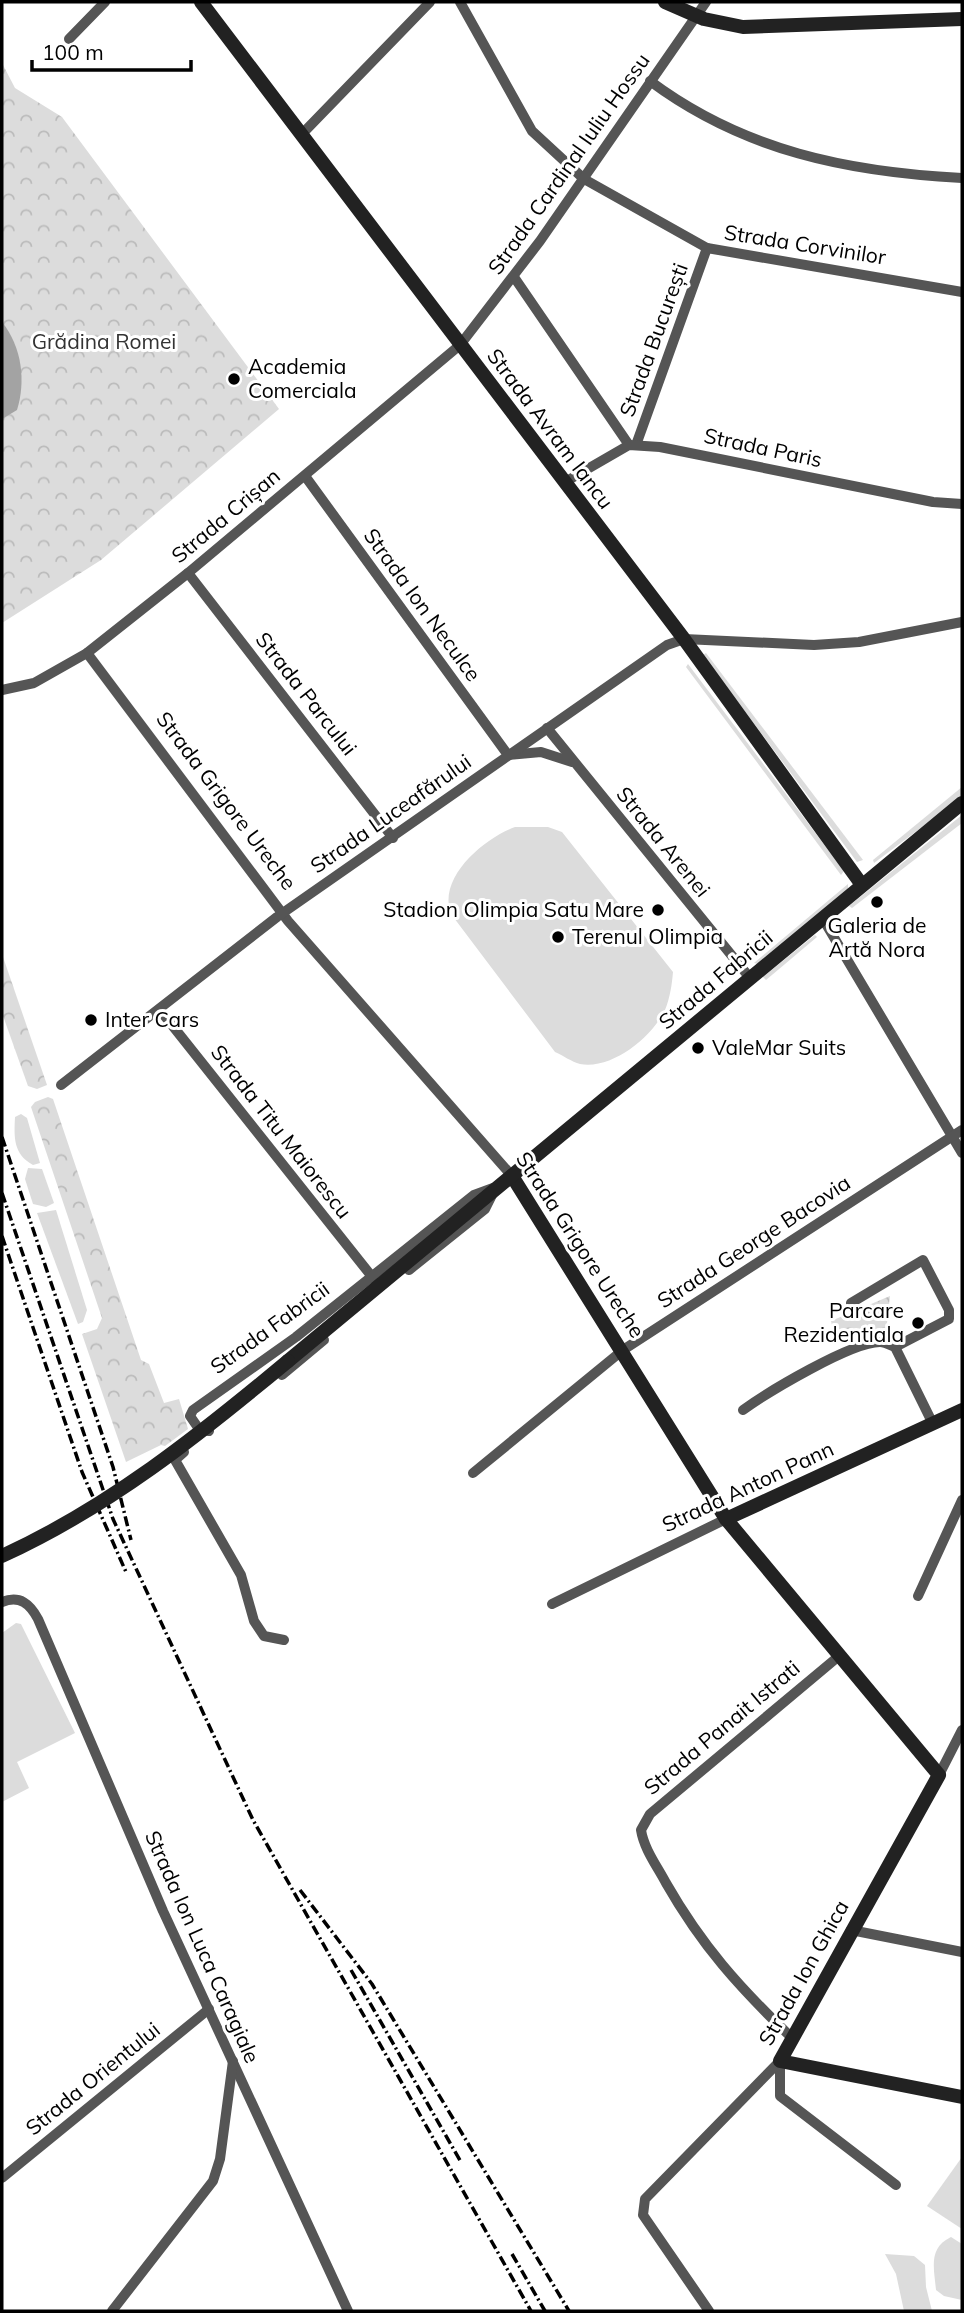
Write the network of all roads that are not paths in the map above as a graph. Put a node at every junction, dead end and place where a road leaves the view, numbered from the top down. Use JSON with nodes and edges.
{"nodes":[{"id":1,"x":105,"y":2,"type":"edge"},
{"id":2,"x":201,"y":2,"type":"edge"},
{"id":3,"x":430,"y":2,"type":"edge"},
{"id":4,"x":460,"y":2,"type":"edge"},
{"id":5,"x":665,"y":2,"type":"edge"},
{"id":6,"x":706,"y":2,"type":"edge"},
{"id":7,"x":697,"y":17,"type":"junction"},
{"id":8,"x":962,"y":19,"type":"edge"},
{"id":9,"x":69,"y":39,"type":"dead end"},
{"id":10,"x":650,"y":81,"type":"junction"},
{"id":11,"x":302,"y":134,"type":"junction"},
{"id":12,"x":962,"y":178,"type":"edge"},
{"id":13,"x":583,"y":179,"type":"junction"},
{"id":14,"x":707,"y":248,"type":"junction"},
{"id":15,"x":514,"y":277,"type":"junction"},
{"id":16,"x":962,"y":292,"type":"edge"},
{"id":17,"x":460,"y":345,"type":"junction"},
{"id":18,"x":632,"y":445,"type":"junction"},
{"id":19,"x":305,"y":477,"type":"junction"},
{"id":20,"x":565,"y":482,"type":"junction"},
{"id":21,"x":962,"y":504,"type":"edge"},
{"id":22,"x":188,"y":573,"type":"junction"},
{"id":23,"x":962,"y":622,"type":"edge"},
{"id":24,"x":684,"y":639,"type":"junction"},
{"id":25,"x":87,"y":653,"type":"junction"},
{"id":26,"x":2,"y":690,"type":"edge"},
{"id":27,"x":547,"y":728,"type":"junction"},
{"id":28,"x":508,"y":755,"type":"junction"},
{"id":29,"x":572,"y":762,"type":"junction"},
{"id":30,"x":962,"y":803,"type":"edge"},
{"id":31,"x":393,"y":838,"type":"junction"},
{"id":32,"x":862,"y":885,"type":"junction"},
{"id":33,"x":283,"y":913,"type":"junction"},
{"id":34,"x":823,"y":919,"type":"junction"},
{"id":35,"x":750,"y":978,"type":"junction"},
{"id":36,"x":160,"y":1010,"type":"junction"},
{"id":37,"x":61,"y":1085,"type":"dead end"},
{"id":38,"x":957,"y":1132,"type":"edge"},
{"id":39,"x":962,"y":1153,"type":"edge"},
{"id":40,"x":512,"y":1176,"type":"junction"},
{"id":41,"x":495,"y":1188,"type":"junction"},
{"id":42,"x":373,"y":1278,"type":"junction"},
{"id":43,"x":851,"y":1303,"type":"dead end"},
{"id":44,"x":895,"y":1348,"type":"junction"},
{"id":45,"x":623,"y":1350,"type":"junction"},
{"id":46,"x":743,"y":1410,"type":"dead end"},
{"id":47,"x":962,"y":1410,"type":"edge"},
{"id":48,"x":933,"y":1424,"type":"junction"},
{"id":49,"x":212,"y":1431,"type":"junction"},
{"id":50,"x":473,"y":1473,"type":"dead end"},
{"id":51,"x":962,"y":1500,"type":"edge"},
{"id":52,"x":726,"y":1519,"type":"junction"},
{"id":53,"x":2,"y":1556,"type":"edge"},
{"id":54,"x":918,"y":1596,"type":"dead end"},
{"id":55,"x":2,"y":1602,"type":"edge"},
{"id":56,"x":552,"y":1604,"type":"dead end"},
{"id":57,"x":284,"y":1640,"type":"dead end"},
{"id":58,"x":839,"y":1656,"type":"junction"},
{"id":59,"x":962,"y":1735,"type":"edge"},
{"id":60,"x":939,"y":1775,"type":"junction"},
{"id":61,"x":851,"y":1930,"type":"junction"},
{"id":62,"x":962,"y":1952,"type":"edge"},
{"id":63,"x":209,"y":2009,"type":"junction"},
{"id":64,"x":791,"y":2037,"type":"junction"},
{"id":65,"x":233,"y":2061,"type":"junction"},
{"id":66,"x":780,"y":2061,"type":"junction"},
{"id":67,"x":962,"y":2097,"type":"edge"},
{"id":68,"x":2,"y":2178,"type":"edge"},
{"id":69,"x":897,"y":2185,"type":"dead end"},
{"id":70,"x":112,"y":2311,"type":"edge"},
{"id":71,"x":348,"y":2311,"type":"edge"},
{"id":72,"x":709,"y":2311,"type":"edge"}],
"edges":[{"from":1,"to":9,"type":"street"},
{"from":2,"to":11,"type":"street","name":"Strada Avram Iancu"},
{"from":3,"to":11,"type":"street"},
{"from":4,"to":13,"type":"street","name":"Strada Corvinilor"},
{"from":5,"to":7,"type":"street"},
{"from":6,"to":7,"type":"street","name":"Strada Cardinal Iuliu Hossu"},
{"from":7,"to":8,"type":"street"},
{"from":7,"to":10,"type":"street","name":"Strada Cardinal Iuliu Hossu"},
{"from":10,"to":12,"type":"street"},
{"from":10,"to":13,"type":"street","name":"Strada Cardinal Iuliu Hossu"},
{"from":11,"to":17,"type":"street","name":"Strada Avram Iancu"},
{"from":13,"to":14,"type":"street","name":"Strada Corvinilor"},
{"from":13,"to":15,"type":"street","name":"Strada Cardinal Iuliu Hossu"},
{"from":14,"to":16,"type":"street","name":"Strada Corvinilor"},
{"from":14,"to":18,"type":"street","name":"Strada București"},
{"from":15,"to":17,"type":"street","name":"Strada Cardinal Iuliu Hossu"},
{"from":15,"to":18,"type":"street"},
{"from":17,"to":19,"type":"street","name":"Strada Crișan"},
{"from":17,"to":20,"type":"street","name":"Strada Avram Iancu"},
{"from":18,"to":20,"type":"street"},
{"from":18,"to":21,"type":"street","name":"Strada Paris"},
{"from":19,"to":22,"type":"street","name":"Strada Crișan"},
{"from":19,"to":28,"type":"street","name":"Strada Ion Neculce"},
{"from":20,"to":24,"type":"street","name":"Strada Avram Iancu"},
{"from":22,"to":25,"type":"street","name":"Strada Crișan"},
{"from":22,"to":31,"type":"street","name":"Strada Parcului"},
{"from":23,"to":24,"type":"street"},
{"from":24,"to":27,"type":"street","name":"Strada Luceafărului"},
{"from":24,"to":32,"type":"street","name":"Strada Avram Iancu"},
{"from":25,"to":26,"type":"street","name":"Strada Crișan"},
{"from":25,"to":33,"type":"street","name":"Strada Grigore Ureche"},
{"from":27,"to":28,"type":"street","name":"Strada Luceafărului"},
{"from":27,"to":29,"type":"street","name":"Strada Arenei"},
{"from":28,"to":29,"type":"street"},
{"from":28,"to":31,"type":"street","name":"Strada Luceafărului"},
{"from":29,"to":35,"type":"street","name":"Strada Arenei"},
{"from":30,"to":32,"type":"street","name":"Strada Fabricii"},
{"from":31,"to":33,"type":"street","name":"Strada Luceafărului"},
{"from":32,"to":34,"type":"street","name":"Strada Fabricii"},
{"from":33,"to":36,"type":"street","name":"Strada Luceafărului"},
{"from":33,"to":40,"type":"street","name":"Strada Grigore Ureche"},
{"from":34,"to":35,"type":"street","name":"Strada Fabricii"},
{"from":34,"to":38,"type":"street"},
{"from":35,"to":40,"type":"street","name":"Strada Fabricii"},
{"from":36,"to":37,"type":"street","name":"Strada Luceafărului"},
{"from":36,"to":42,"type":"street","name":"Strada Titu Maiorescu"},
{"from":38,"to":39,"type":"street"},
{"from":38,"to":45,"type":"street","name":"Strada George Bacovia"},
{"from":40,"to":41,"type":"street","name":"Strada Fabricii"},
{"from":40,"to":45,"type":"street","name":"Strada Grigore Ureche"},
{"from":41,"to":42,"type":"street","name":"Strada Fabricii"},
{"from":41,"to":49,"type":"street","name":"Strada Fabricii"},
{"from":41,"to":53,"type":"street","name":"Strada Fabricii","bridge":true},
{"from":42,"to":49,"type":"street","name":"Strada Fabricii"},
{"from":43,"to":44,"type":"street"},
{"from":44,"to":46,"type":"street"},
{"from":44,"to":48,"type":"street"},
{"from":45,"to":50,"type":"street","name":"Strada George Bacovia"},
{"from":45,"to":52,"type":"street","name":"Strada Grigore Ureche"},
{"from":47,"to":48,"type":"street","name":"Strada Anton Pann"},
{"from":48,"to":52,"type":"street","name":"Strada Anton Pann"},
{"from":49,"to":57,"type":"street"},
{"from":51,"to":54,"type":"street"},
{"from":52,"to":56,"type":"street","name":"Strada Anton Pann"},
{"from":52,"to":58,"type":"street","name":"Strada Grigore Ureche"},
{"from":55,"to":63,"type":"street","name":"Strada Ion Luca Caragiale"},
{"from":58,"to":60,"type":"street","name":"Strada Grigore Ureche"},
{"from":58,"to":64,"type":"street","name":"Strada Panait Istrati"},
{"from":59,"to":60,"type":"street","name":"Strada Ion Ghica"},
{"from":60,"to":61,"type":"street","name":"Strada Ion Ghica"},
{"from":61,"to":62,"type":"street"},
{"from":61,"to":64,"type":"street","name":"Strada Ion Ghica"},
{"from":63,"to":65,"type":"street","name":"Strada Ion Luca Caragiale"},
{"from":63,"to":68,"type":"street","name":"Strada Orientului"},
{"from":64,"to":66,"type":"street","name":"Strada Ion Ghica"},
{"from":65,"to":70,"type":"street"},
{"from":65,"to":71,"type":"street","name":"Strada Ion Luca Caragiale"},
{"from":66,"to":67,"type":"street"},
{"from":66,"to":69,"type":"street"},
{"from":66,"to":72,"type":"street","name":"Strada Ion Ghica"}]}
